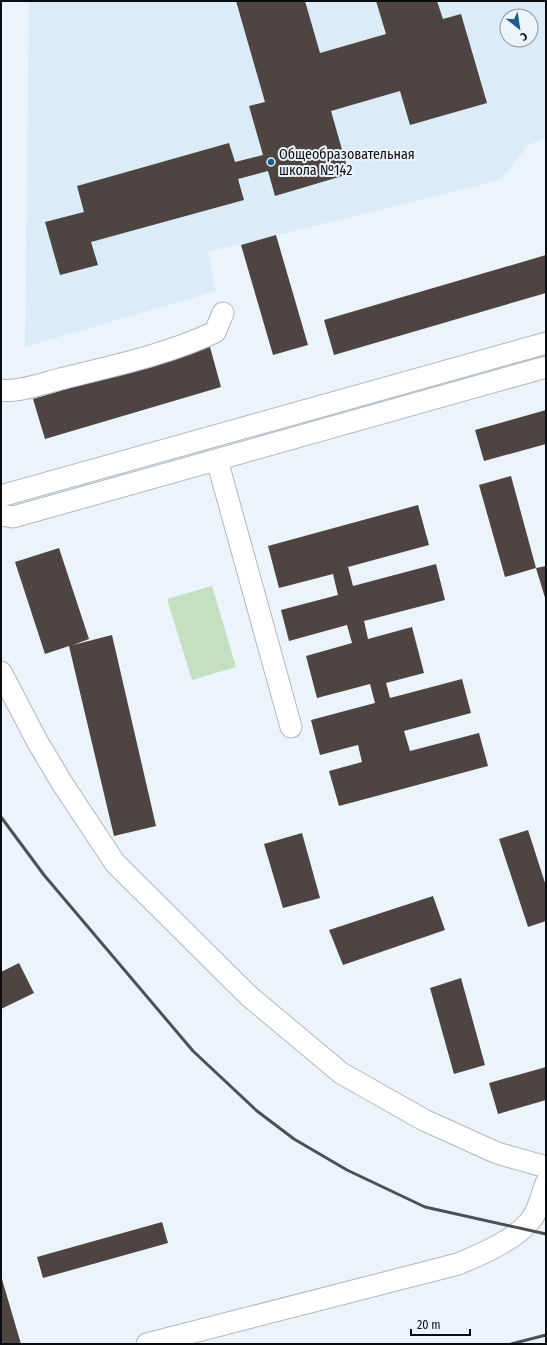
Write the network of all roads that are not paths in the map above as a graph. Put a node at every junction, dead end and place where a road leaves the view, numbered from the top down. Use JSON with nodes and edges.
{"nodes":[{"id":1,"x":223,"y":313,"type":"dead end"},
{"id":2,"x":546,"y":343,"type":"edge"},
{"id":3,"x":546,"y":368,"type":"edge"},
{"id":4,"x":1,"y":390,"type":"edge"},
{"id":5,"x":217,"y":460,"type":"junction"},
{"id":6,"x":1,"y":496,"type":"edge"},
{"id":7,"x":1,"y":515,"type":"edge"},
{"id":8,"x":1,"y":672,"type":"edge"},
{"id":9,"x":291,"y":727,"type":"dead end"},
{"id":10,"x":546,"y":1167,"type":"edge"},
{"id":11,"x":546,"y":1183,"type":"edge"},
{"id":12,"x":147,"y":1344,"type":"edge"}],
"edges":[{"from":1,"to":4,"type":"street"},
{"from":2,"to":6,"type":"street"},
{"from":3,"to":5,"type":"street"},
{"from":5,"to":7,"type":"street"},
{"from":5,"to":9,"type":"street"},
{"from":8,"to":10,"type":"street"},
{"from":11,"to":12,"type":"street"}]}
